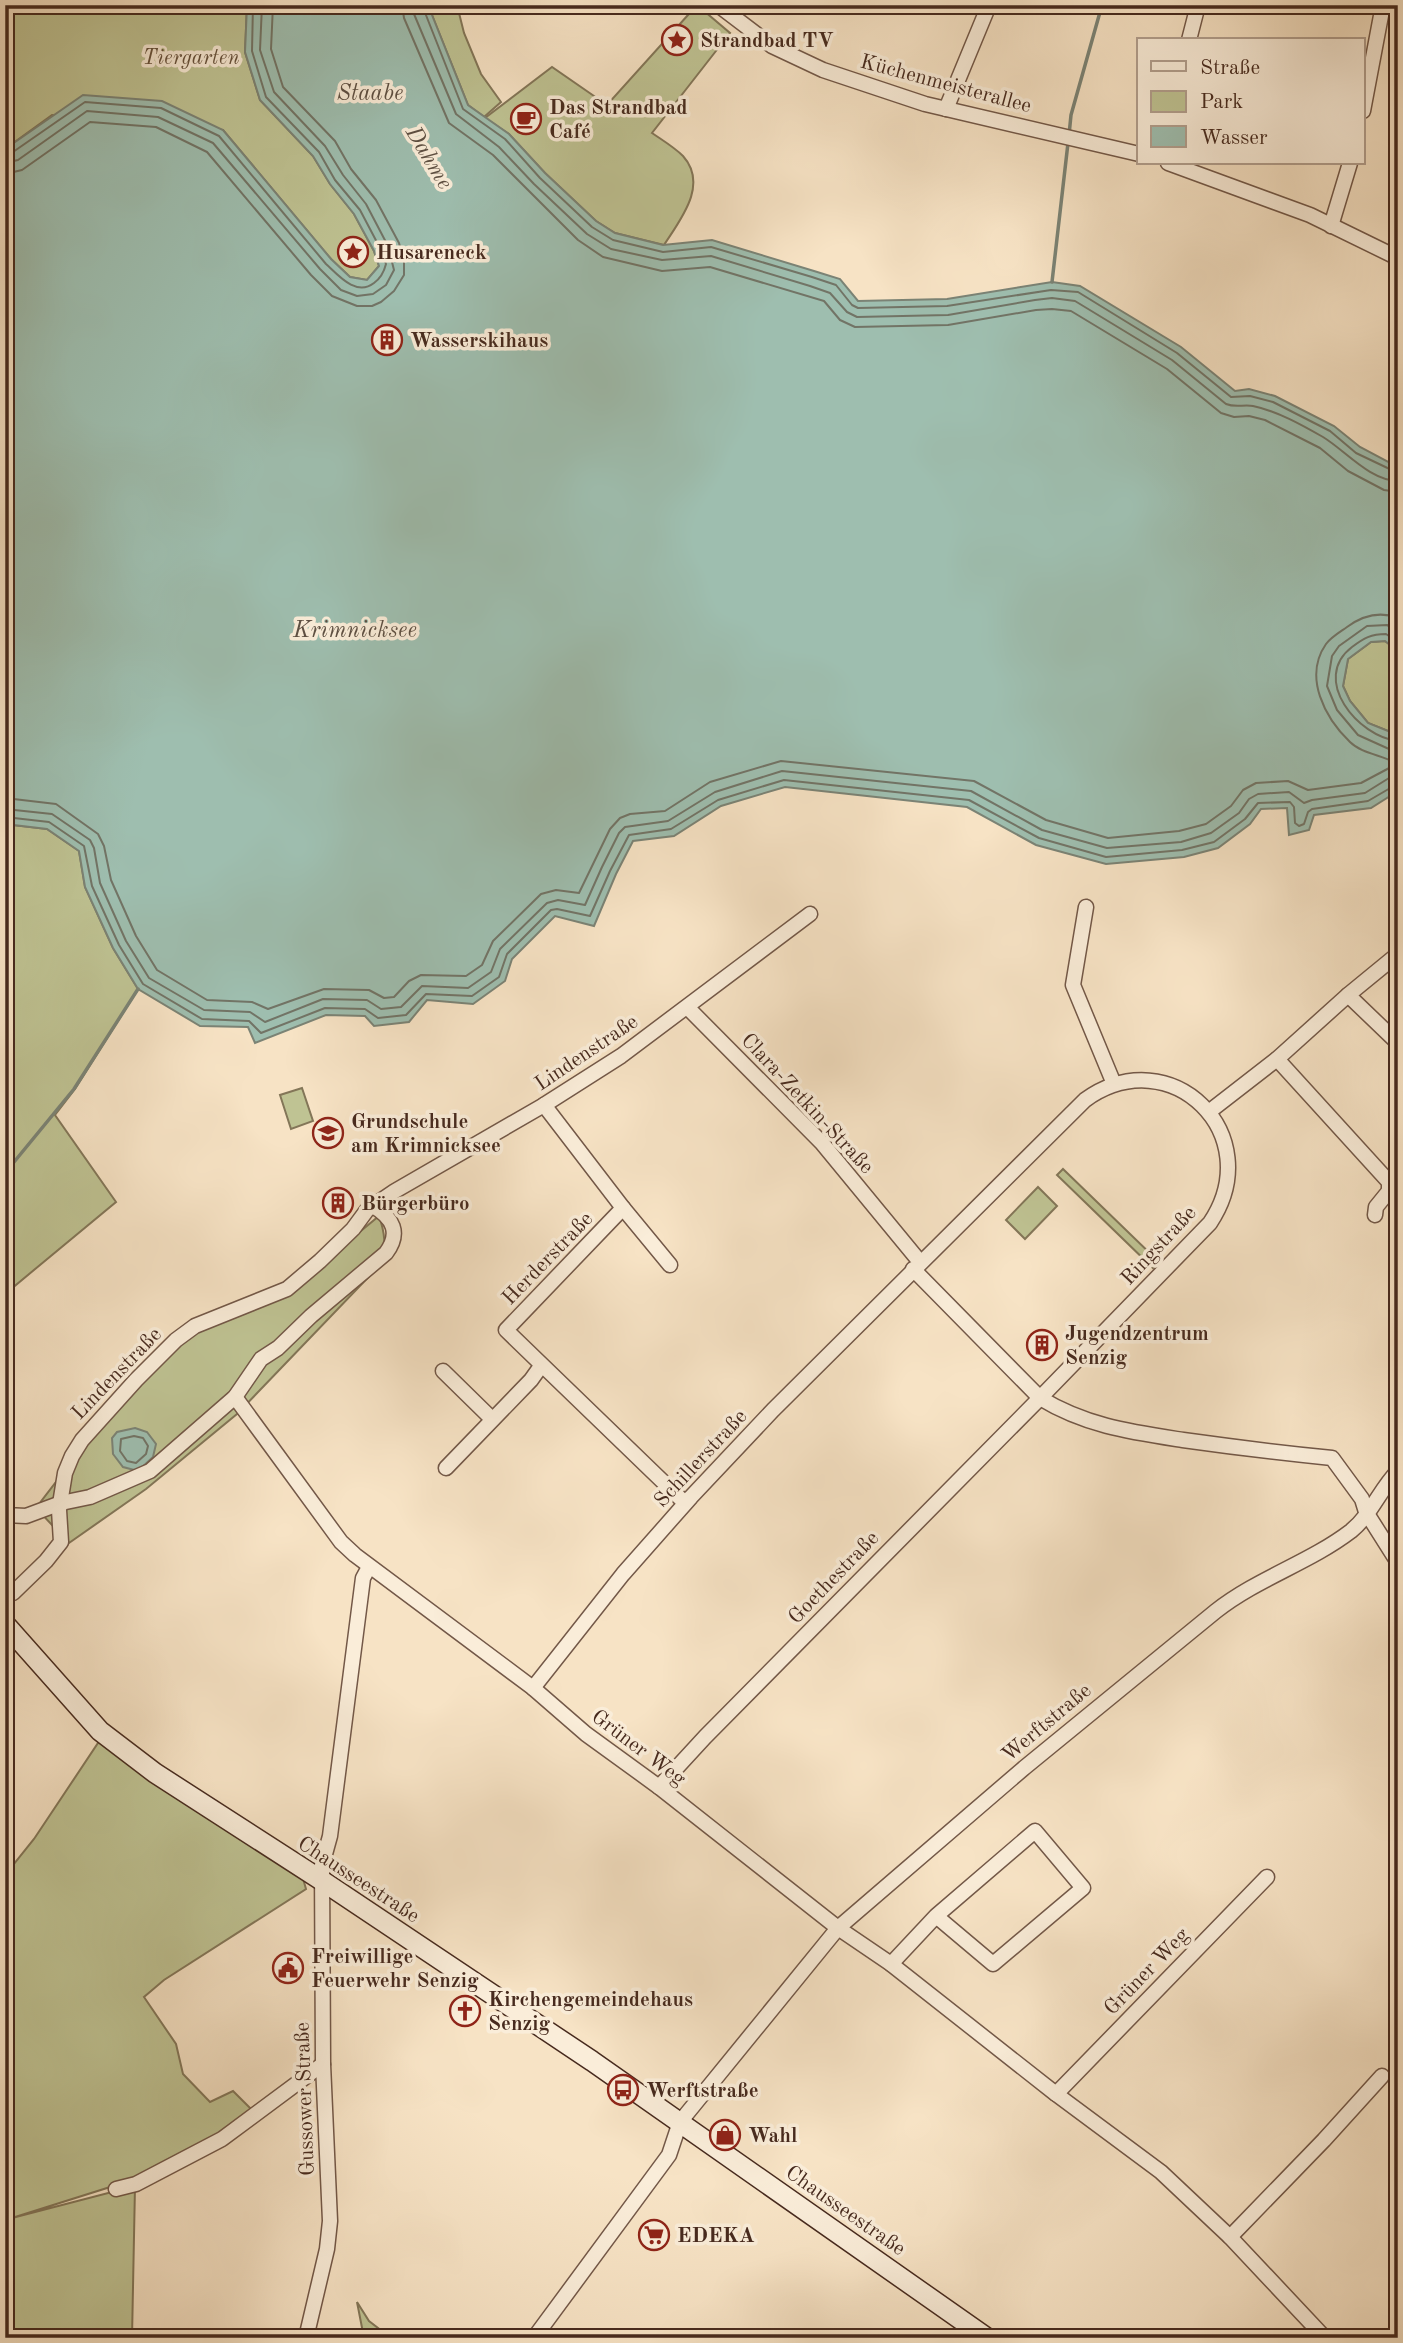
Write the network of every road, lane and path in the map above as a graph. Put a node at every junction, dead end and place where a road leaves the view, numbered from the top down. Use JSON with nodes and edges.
{"nodes":[{"id":1,"x":718,"y":5,"type":"edge"},
{"id":2,"x":989,"y":5,"type":"edge"},
{"id":3,"x":1198,"y":5,"type":"edge"},
{"id":4,"x":1383,"y":5,"type":"edge"},
{"id":5,"x":1190,"y":38,"type":"edge"},
{"id":6,"x":1364,"y":106,"type":"edge"},
{"id":7,"x":946,"y":109,"type":"junction"},
{"id":8,"x":1137,"y":153,"type":"edge"},
{"id":9,"x":1171,"y":164,"type":"edge"},
{"id":10,"x":1350,"y":164,"type":"edge"},
{"id":11,"x":1331,"y":226,"type":"junction"},
{"id":12,"x":1398,"y":258,"type":"edge"},
{"id":13,"x":1086,"y":907,"type":"dead end"},
{"id":14,"x":810,"y":914,"type":"dead end"},
{"id":15,"x":1398,"y":954,"type":"edge"},
{"id":16,"x":1348,"y":995,"type":"junction"},
{"id":17,"x":688,"y":1008,"type":"junction"},
{"id":18,"x":1398,"y":1043,"type":"edge"},
{"id":19,"x":1276,"y":1059,"type":"junction"},
{"id":20,"x":1114,"y":1084,"type":"junction"},
{"id":21,"x":544,"y":1105,"type":"junction"},
{"id":22,"x":1210,"y":1111,"type":"junction"},
{"id":23,"x":373,"y":1206,"type":"junction"},
{"id":24,"x":623,"y":1208,"type":"junction"},
{"id":25,"x":1375,"y":1214,"type":"dead end"},
{"id":26,"x":670,"y":1265,"type":"dead end"},
{"id":27,"x":916,"y":1266,"type":"junction"},
{"id":28,"x":541,"y":1366,"type":"junction"},
{"id":29,"x":443,"y":1371,"type":"dead end"},
{"id":30,"x":234,"y":1397,"type":"junction"},
{"id":31,"x":1040,"y":1398,"type":"junction"},
{"id":32,"x":492,"y":1419,"type":"junction"},
{"id":33,"x":446,"y":1468,"type":"dead end"},
{"id":34,"x":1398,"y":1471,"type":"edge"},
{"id":35,"x":61,"y":1503,"type":"junction"},
{"id":36,"x":685,"y":1503,"type":"junction"},
{"id":37,"x":1366,"y":1512,"type":"junction"},
{"id":38,"x":5,"y":1515,"type":"edge"},
{"id":39,"x":1397,"y":1561,"type":"edge"},
{"id":40,"x":369,"y":1567,"type":"junction"},
{"id":41,"x":13,"y":1593,"type":"dead end"},
{"id":42,"x":5,"y":1624,"type":"edge"},
{"id":43,"x":533,"y":1688,"type":"junction"},
{"id":44,"x":659,"y":1787,"type":"junction"},
{"id":45,"x":1267,"y":1877,"type":"dead end"},
{"id":46,"x":321,"y":1880,"type":"junction"},
{"id":47,"x":936,"y":1916,"type":"junction"},
{"id":48,"x":838,"y":1927,"type":"junction"},
{"id":49,"x":891,"y":1964,"type":"junction"},
{"id":50,"x":323,"y":2064,"type":"junction"},
{"id":51,"x":1382,"y":2076,"type":"dead end"},
{"id":52,"x":1056,"y":2094,"type":"junction"},
{"id":53,"x":680,"y":2122,"type":"junction"},
{"id":54,"x":116,"y":2189,"type":"dead end"},
{"id":55,"x":1230,"y":2237,"type":"junction"},
{"id":56,"x":306,"y":2338,"type":"edge"},
{"id":57,"x":534,"y":2338,"type":"edge"},
{"id":58,"x":988,"y":2338,"type":"edge"},
{"id":59,"x":1325,"y":2338,"type":"edge"}],
"edges":[{"from":1,"to":7,"type":"street","name":"Küchenmeisterallee"},
{"from":2,"to":7,"type":"street"},
{"from":3,"to":5,"type":"street"},
{"from":4,"to":6,"type":"street"},
{"from":7,"to":8,"type":"street","name":"Küchenmeisterallee"},
{"from":9,"to":11,"type":"street"},
{"from":10,"to":11,"type":"street"},
{"from":11,"to":12,"type":"street"},
{"from":13,"to":20,"type":"street"},
{"from":14,"to":17,"type":"street","name":"Lindenstraße"},
{"from":15,"to":16,"type":"street"},
{"from":16,"to":18,"type":"street"},
{"from":16,"to":19,"type":"street"},
{"from":17,"to":21,"type":"street","name":"Lindenstraße"},
{"from":17,"to":27,"type":"street","name":"Clara-Zetkin-Straße"},
{"from":19,"to":22,"type":"street"},
{"from":19,"to":25,"type":"street"},
{"from":20,"to":22,"type":"street"},
{"from":20,"to":27,"type":"street"},
{"from":21,"to":23,"type":"street","name":"Lindenstraße"},
{"from":21,"to":24,"type":"street","name":"Herderstraße"},
{"from":22,"to":31,"type":"street","name":"Ringstraße"},
{"from":23,"to":30,"type":"street"},
{"from":23,"to":35,"type":"street","name":"Lindenstraße"},
{"from":24,"to":26,"type":"street","name":"Herderstraße"},
{"from":24,"to":28,"type":"street","name":"Herderstraße"},
{"from":27,"to":31,"type":"street","name":"Clara-Zetkin-Straße"},
{"from":27,"to":36,"type":"street","name":"Schillerstraße"},
{"from":28,"to":32,"type":"street"},
{"from":28,"to":36,"type":"street","name":"Herderstraße"},
{"from":29,"to":32,"type":"street"},
{"from":30,"to":35,"type":"street"},
{"from":30,"to":40,"type":"street","name":"Grüner Weg"},
{"from":31,"to":37,"type":"street"},
{"from":31,"to":44,"type":"street","name":"Goethestraße"},
{"from":32,"to":33,"type":"street"},
{"from":34,"to":37,"type":"street","name":"Werftstraße"},
{"from":35,"to":38,"type":"street"},
{"from":35,"to":41,"type":"street","name":"Lindenstraße"},
{"from":36,"to":43,"type":"street","name":"Schillerstraße"},
{"from":37,"to":39,"type":"street"},
{"from":37,"to":48,"type":"street","name":"Werftstraße"},
{"from":40,"to":43,"type":"street","name":"Grüner Weg"},
{"from":40,"to":46,"type":"street","name":"Gussower Straße"},
{"from":42,"to":46,"type":"main road","name":"Chausseestraße"},
{"from":43,"to":44,"type":"street","name":"Grüner Weg"},
{"from":44,"to":48,"type":"street","name":"Grüner Weg"},
{"from":45,"to":52,"type":"street","name":"Grüner Weg"},
{"from":46,"to":50,"type":"street","name":"Gussower Straße"},
{"from":46,"to":53,"type":"main road","name":"Chausseestraße"},
{"from":47,"to":47,"type":"street"},
{"from":47,"to":49,"type":"street"},
{"from":48,"to":49,"type":"street","name":"Grüner Weg"},
{"from":48,"to":53,"type":"street","name":"Werftstraße"},
{"from":49,"to":52,"type":"street","name":"Grüner Weg"},
{"from":50,"to":54,"type":"street"},
{"from":50,"to":56,"type":"street","name":"Gussower Straße"},
{"from":51,"to":55,"type":"street"},
{"from":52,"to":55,"type":"street","name":"Grüner Weg"},
{"from":53,"to":57,"type":"street","name":"Werftstraße"},
{"from":53,"to":58,"type":"main road","name":"Chausseestraße"},
{"from":55,"to":59,"type":"street","name":"Grüner Weg"}]}
